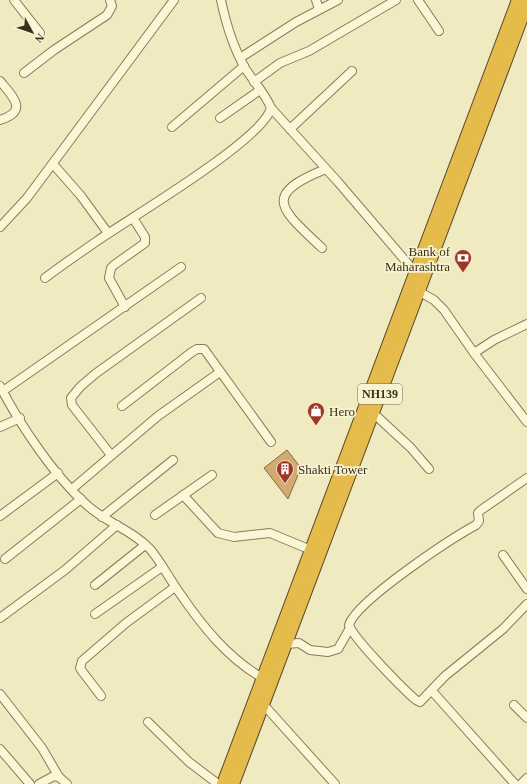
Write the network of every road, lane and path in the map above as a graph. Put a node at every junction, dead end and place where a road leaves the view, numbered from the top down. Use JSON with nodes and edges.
{"nodes":[{"id":1,"x":14,"y":0,"type":"edge"},
{"id":2,"x":110,"y":0,"type":"edge"},
{"id":3,"x":174,"y":0,"type":"edge"},
{"id":4,"x":221,"y":0,"type":"edge"},
{"id":5,"x":316,"y":0,"type":"edge"},
{"id":6,"x":338,"y":0,"type":"edge"},
{"id":7,"x":396,"y":0,"type":"edge"},
{"id":8,"x":418,"y":0,"type":"edge"},
{"id":9,"x":518,"y":0,"type":"edge"},
{"id":10,"x":527,"y":4,"type":"edge"},
{"id":11,"x":319,"y":9,"type":"junction"},
{"id":12,"x":439,"y":31,"type":"dead end"},
{"id":13,"x":40,"y":32,"type":"dead end"},
{"id":14,"x":240,"y":58,"type":"junction"},
{"id":15,"x":244,"y":66,"type":"junction"},
{"id":16,"x":352,"y":71,"type":"dead end"},
{"id":17,"x":24,"y":73,"type":"dead end"},
{"id":18,"x":495,"y":73,"type":"junction"},
{"id":19,"x":0,"y":81,"type":"edge"},
{"id":20,"x":254,"y":82,"type":"junction"},
{"id":21,"x":260,"y":90,"type":"junction"},
{"id":22,"x":270,"y":108,"type":"junction"},
{"id":23,"x":220,"y":118,"type":"dead end"},
{"id":24,"x":0,"y":120,"type":"edge"},
{"id":25,"x":172,"y":127,"type":"dead end"},
{"id":26,"x":290,"y":129,"type":"junction"},
{"id":27,"x":53,"y":164,"type":"junction"},
{"id":28,"x":326,"y":169,"type":"junction"},
{"id":29,"x":133,"y":218,"type":"junction"},
{"id":30,"x":0,"y":226,"type":"edge"},
{"id":31,"x":108,"y":233,"type":"junction"},
{"id":32,"x":322,"y":248,"type":"dead end"},
{"id":33,"x":181,"y":268,"type":"dead end"},
{"id":34,"x":415,"y":272,"type":"junction"},
{"id":35,"x":45,"y":278,"type":"dead end"},
{"id":36,"x":414,"y":288,"type":"junction"},
{"id":37,"x":201,"y":298,"type":"dead end"},
{"id":38,"x":125,"y":307,"type":"junction"},
{"id":39,"x":527,"y":324,"type":"edge"},
{"id":40,"x":474,"y":353,"type":"junction"},
{"id":41,"x":220,"y":372,"type":"junction"},
{"id":42,"x":2,"y":392,"type":"edge"},
{"id":43,"x":122,"y":406,"type":"dead end"},
{"id":44,"x":369,"y":409,"type":"junction"},
{"id":45,"x":20,"y":418,"type":"junction"},
{"id":46,"x":527,"y":422,"type":"edge"},
{"id":47,"x":0,"y":427,"type":"edge"},
{"id":48,"x":271,"y":442,"type":"dead end"},
{"id":49,"x":111,"y":455,"type":"junction"},
{"id":50,"x":173,"y":460,"type":"dead end"},
{"id":51,"x":428,"y":469,"type":"dead end"},
{"id":52,"x":58,"y":473,"type":"junction"},
{"id":53,"x":212,"y":475,"type":"dead end"},
{"id":54,"x":527,"y":478,"type":"edge"},
{"id":55,"x":72,"y":489,"type":"junction"},
{"id":56,"x":183,"y":495,"type":"junction"},
{"id":57,"x":81,"y":499,"type":"junction"},
{"id":58,"x":155,"y":515,"type":"dead end"},
{"id":59,"x":0,"y":516,"type":"edge"},
{"id":60,"x":102,"y":517,"type":"junction"},
{"id":61,"x":117,"y":525,"type":"junction"},
{"id":62,"x":145,"y":545,"type":"junction"},
{"id":63,"x":310,"y":550,"type":"junction"},
{"id":64,"x":503,"y":556,"type":"dead end"},
{"id":65,"x":5,"y":559,"type":"dead end"},
{"id":66,"x":162,"y":567,"type":"junction"},
{"id":67,"x":95,"y":585,"type":"dead end"},
{"id":68,"x":175,"y":587,"type":"junction"},
{"id":69,"x":527,"y":589,"type":"edge"},
{"id":70,"x":527,"y":604,"type":"edge"},
{"id":71,"x":96,"y":614,"type":"dead end"},
{"id":72,"x":0,"y":618,"type":"edge"},
{"id":73,"x":350,"y":628,"type":"junction"},
{"id":74,"x":286,"y":644,"type":"junction"},
{"id":75,"x":267,"y":680,"type":"junction"},
{"id":76,"x":432,"y":691,"type":"junction"},
{"id":77,"x":0,"y":694,"type":"edge"},
{"id":78,"x":101,"y":696,"type":"dead end"},
{"id":79,"x":263,"y":704,"type":"junction"},
{"id":80,"x":514,"y":705,"type":"dead end"},
{"id":81,"x":527,"y":718,"type":"edge"},
{"id":82,"x":148,"y":722,"type":"dead end"},
{"id":83,"x":0,"y":749,"type":"edge"},
{"id":84,"x":59,"y":777,"type":"junction"},
{"id":85,"x":527,"y":778,"type":"edge"},
{"id":86,"x":30,"y":784,"type":"edge"},
{"id":87,"x":39,"y":784,"type":"edge"},
{"id":88,"x":66,"y":784,"type":"edge"},
{"id":89,"x":218,"y":784,"type":"edge"},
{"id":90,"x":223,"y":784,"type":"edge"},
{"id":91,"x":233,"y":784,"type":"edge"},
{"id":92,"x":335,"y":784,"type":"edge"},
{"id":93,"x":515,"y":784,"type":"edge"},
{"id":94,"x":521,"y":784,"type":"edge"}],
"edges":[{"from":1,"to":13,"type":"street"},
{"from":2,"to":17,"type":"street"},
{"from":3,"to":27,"type":"street"},
{"from":4,"to":14,"type":"street"},
{"from":5,"to":11,"type":"street"},
{"from":6,"to":11,"type":"street"},
{"from":7,"to":20,"type":"street"},
{"from":8,"to":12,"type":"street"},
{"from":9,"to":18,"type":"highway","number":"NH139"},
{"from":10,"to":18,"type":"highway","number":"NH139"},
{"from":11,"to":14,"type":"street"},
{"from":14,"to":15,"type":"street"},
{"from":15,"to":20,"type":"street"},
{"from":15,"to":25,"type":"street"},
{"from":16,"to":26,"type":"street"},
{"from":18,"to":34,"type":"highway","number":"NH139"},
{"from":18,"to":36,"type":"highway","number":"NH139"},
{"from":19,"to":24,"type":"street"},
{"from":20,"to":21,"type":"street"},
{"from":21,"to":22,"type":"street"},
{"from":21,"to":23,"type":"street"},
{"from":22,"to":26,"type":"street"},
{"from":22,"to":29,"type":"street"},
{"from":26,"to":28,"type":"street"},
{"from":27,"to":30,"type":"street"},
{"from":27,"to":31,"type":"street"},
{"from":28,"to":32,"type":"street"},
{"from":28,"to":34,"type":"street"},
{"from":29,"to":31,"type":"street"},
{"from":29,"to":38,"type":"street"},
{"from":31,"to":35,"type":"street"},
{"from":33,"to":38,"type":"street"},
{"from":34,"to":36,"type":"highway","number":"NH139"},
{"from":36,"to":40,"type":"street"},
{"from":36,"to":44,"type":"highway","number":"NH139"},
{"from":37,"to":49,"type":"street"},
{"from":38,"to":42,"type":"street"},
{"from":39,"to":40,"type":"street"},
{"from":40,"to":46,"type":"street"},
{"from":41,"to":43,"type":"street"},
{"from":41,"to":48,"type":"street"},
{"from":41,"to":49,"type":"street"},
{"from":42,"to":45,"type":"street"},
{"from":44,"to":51,"type":"street"},
{"from":44,"to":63,"type":"highway","number":"NH139"},
{"from":44,"to":74,"type":"highway","number":"NH139"},
{"from":45,"to":47,"type":"street"},
{"from":45,"to":52,"type":"street"},
{"from":49,"to":55,"type":"street"},
{"from":50,"to":60,"type":"street"},
{"from":52,"to":55,"type":"street"},
{"from":52,"to":59,"type":"street"},
{"from":53,"to":56,"type":"street"},
{"from":54,"to":73,"type":"street"},
{"from":55,"to":57,"type":"street"},
{"from":56,"to":58,"type":"street"},
{"from":56,"to":63,"type":"street"},
{"from":57,"to":60,"type":"street"},
{"from":57,"to":65,"type":"street"},
{"from":60,"to":61,"type":"street"},
{"from":61,"to":62,"type":"street"},
{"from":61,"to":72,"type":"street"},
{"from":62,"to":66,"type":"street"},
{"from":62,"to":67,"type":"street"},
{"from":63,"to":75,"type":"highway","number":"NH139"},
{"from":64,"to":69,"type":"street"},
{"from":66,"to":68,"type":"street"},
{"from":66,"to":71,"type":"street"},
{"from":68,"to":75,"type":"street"},
{"from":68,"to":78,"type":"street"},
{"from":70,"to":76,"type":"street"},
{"from":73,"to":74,"type":"street"},
{"from":73,"to":76,"type":"street"},
{"from":74,"to":75,"type":"highway","number":"NH139"},
{"from":75,"to":79,"type":"highway","number":"NH139"},
{"from":75,"to":90,"type":"highway","number":"NH139"},
{"from":76,"to":93,"type":"street"},
{"from":77,"to":84,"type":"street"},
{"from":79,"to":91,"type":"highway","number":"NH139"},
{"from":79,"to":92,"type":"street"},
{"from":80,"to":81,"type":"street"},
{"from":82,"to":89,"type":"street"},
{"from":83,"to":86,"type":"street"},
{"from":84,"to":87,"type":"street"},
{"from":84,"to":88,"type":"street"},
{"from":85,"to":94,"type":"street"}]}
